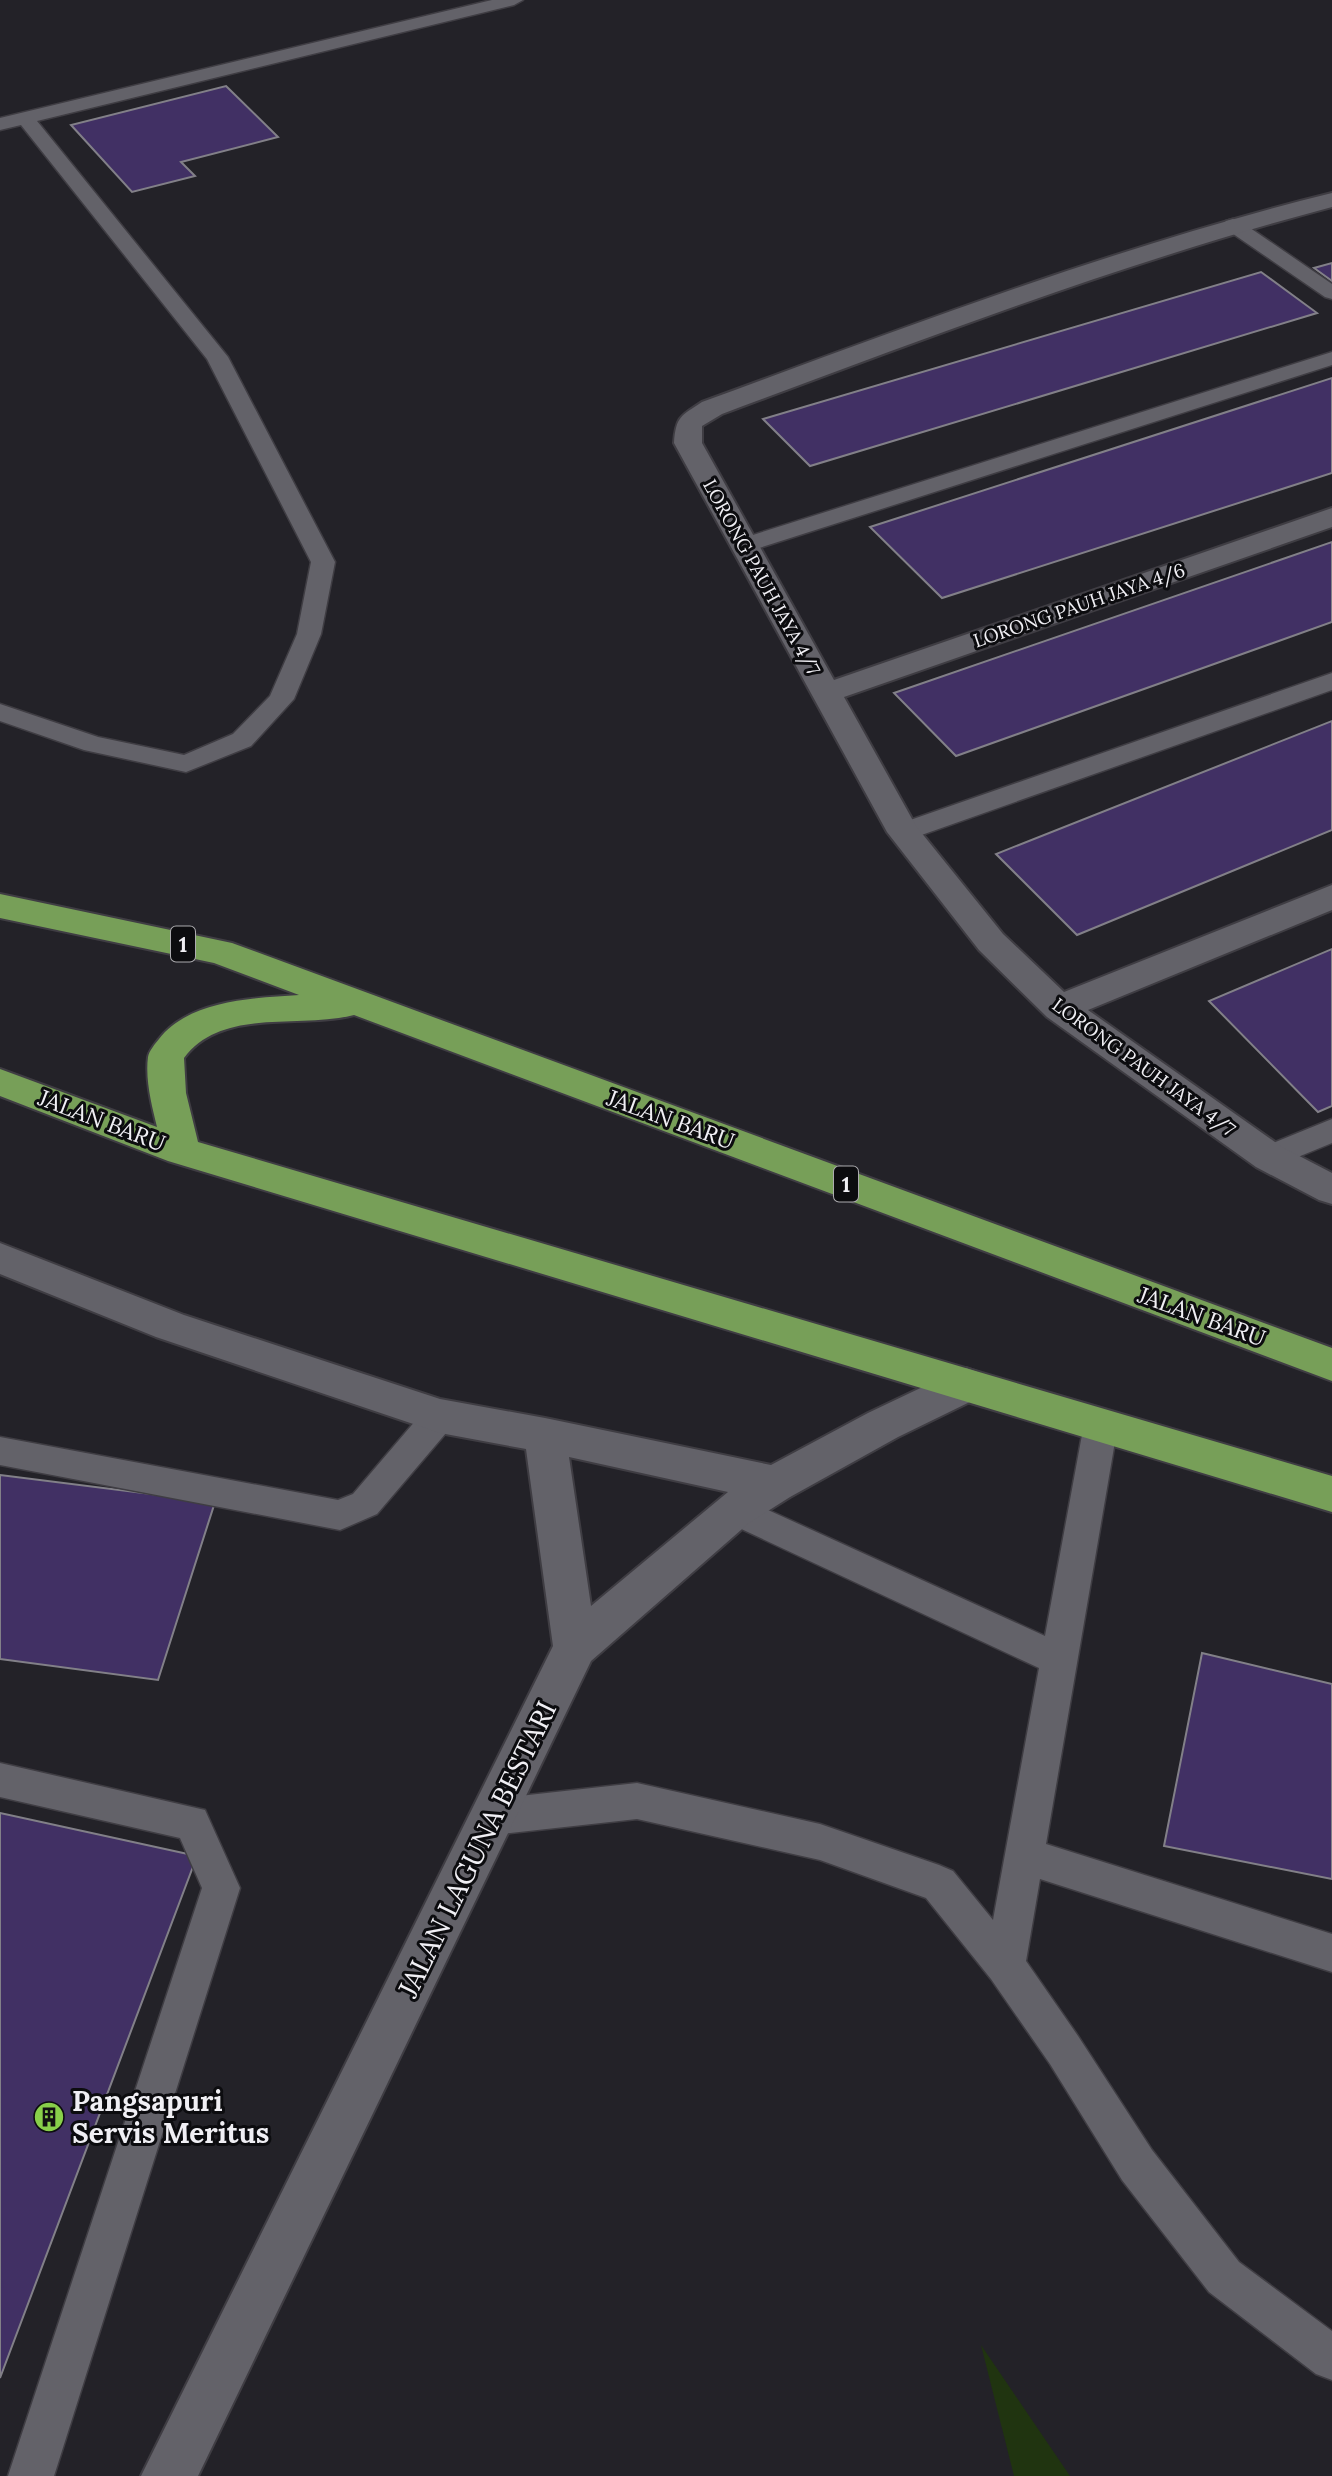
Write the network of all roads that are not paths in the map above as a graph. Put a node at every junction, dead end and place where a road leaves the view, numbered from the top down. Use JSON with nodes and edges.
{"nodes":[{"id":1,"x":514,"y":0,"type":"edge"},
{"id":2,"x":26,"y":119,"type":"junction"},
{"id":3,"x":0,"y":124,"type":"edge"},
{"id":4,"x":1332,"y":200,"type":"edge"},
{"id":5,"x":1233,"y":225,"type":"junction"},
{"id":6,"x":1332,"y":293,"type":"edge"},
{"id":7,"x":1332,"y":358,"type":"edge"},
{"id":8,"x":1332,"y":517,"type":"edge"},
{"id":9,"x":745,"y":545,"type":"junction"},
{"id":10,"x":1332,"y":681,"type":"edge"},
{"id":11,"x":826,"y":693,"type":"junction"},
{"id":12,"x":0,"y":712,"type":"edge"},
{"id":13,"x":903,"y":832,"type":"junction"},
{"id":14,"x":1332,"y":897,"type":"edge"},
{"id":15,"x":0,"y":906,"type":"edge"},
{"id":16,"x":359,"y":1003,"type":"junction"},
{"id":17,"x":1059,"y":1008,"type":"junction"},
{"id":18,"x":0,"y":1082,"type":"edge"},
{"id":19,"x":1332,"y":1129,"type":"edge"},
{"id":20,"x":181,"y":1151,"type":"junction"},
{"id":21,"x":1269,"y":1157,"type":"junction"},
{"id":22,"x":1332,"y":1190,"type":"edge"},
{"id":23,"x":0,"y":1258,"type":"edge"},
{"id":24,"x":1332,"y":1365,"type":"edge"},
{"id":25,"x":966,"y":1385,"type":"junction"},
{"id":26,"x":440,"y":1416,"type":"junction"},
{"id":27,"x":1101,"y":1424,"type":"junction"},
{"id":28,"x":545,"y":1435,"type":"junction"},
{"id":29,"x":0,"y":1451,"type":"edge"},
{"id":30,"x":775,"y":1483,"type":"junction"},
{"id":31,"x":1332,"y":1494,"type":"edge"},
{"id":32,"x":734,"y":1510,"type":"junction"},
{"id":33,"x":575,"y":1647,"type":"junction"},
{"id":34,"x":1059,"y":1660,"type":"junction"},
{"id":35,"x":0,"y":1780,"type":"edge"},
{"id":36,"x":493,"y":1817,"type":"junction"},
{"id":37,"x":1025,"y":1856,"type":"junction"},
{"id":38,"x":1332,"y":1953,"type":"edge"},
{"id":39,"x":1005,"y":1965,"type":"junction"},
{"id":40,"x":1332,"y":2358,"type":"edge"},
{"id":41,"x":31,"y":2476,"type":"edge"},
{"id":42,"x":169,"y":2476,"type":"edge"}],
"edges":[{"from":1,"to":2,"type":"lane"},
{"from":2,"to":3,"type":"lane"},
{"from":2,"to":12,"type":"lane"},
{"from":4,"to":5,"type":"street","name":"LORONG PAUH JAYA 4/7"},
{"from":5,"to":6,"type":"lane"},
{"from":5,"to":9,"type":"street","name":"LORONG PAUH JAYA 4/7"},
{"from":7,"to":9,"type":"lane"},
{"from":8,"to":11,"type":"street","name":"LORONG PAUH JAYA 4/6"},
{"from":9,"to":11,"type":"street","name":"LORONG PAUH JAYA 4/7"},
{"from":10,"to":13,"type":"lane"},
{"from":11,"to":13,"type":"street","name":"LORONG PAUH JAYA 4/7"},
{"from":13,"to":17,"type":"street","name":"LORONG PAUH JAYA 4/7"},
{"from":14,"to":17,"type":"street"},
{"from":15,"to":16,"type":"highway","name":"JALAN BARU","number":"1"},
{"from":16,"to":20,"type":"highway"},
{"from":16,"to":24,"type":"highway","name":"JALAN BARU","number":"1"},
{"from":17,"to":21,"type":"street","name":"LORONG PAUH JAYA 4/7"},
{"from":18,"to":20,"type":"highway","name":"JALAN BARU"},
{"from":19,"to":21,"type":"lane"},
{"from":20,"to":25,"type":"highway","name":"JALAN BARU"},
{"from":21,"to":22,"type":"street","name":"LORONG PAUH JAYA 4/7"},
{"from":23,"to":26,"type":"street"},
{"from":25,"to":27,"type":"highway","name":"JALAN BARU"},
{"from":25,"to":30,"type":"street","name":"JALAN LAGUNA BESTARI"},
{"from":26,"to":28,"type":"street"},
{"from":26,"to":29,"type":"lane"},
{"from":27,"to":31,"type":"highway","name":"JALAN BARU"},
{"from":27,"to":34,"type":"lane"},
{"from":28,"to":30,"type":"street"},
{"from":28,"to":33,"type":"street"},
{"from":30,"to":32,"type":"street","name":"JALAN LAGUNA BESTARI"},
{"from":32,"to":33,"type":"street","name":"JALAN LAGUNA BESTARI"},
{"from":32,"to":34,"type":"lane"},
{"from":33,"to":36,"type":"street","name":"JALAN LAGUNA BESTARI"},
{"from":34,"to":37,"type":"lane"},
{"from":35,"to":41,"type":"lane"},
{"from":36,"to":39,"type":"lane"},
{"from":36,"to":42,"type":"street","name":"JALAN LAGUNA BESTARI"},
{"from":37,"to":38,"type":"lane"},
{"from":37,"to":39,"type":"lane"},
{"from":39,"to":40,"type":"lane"}]}
